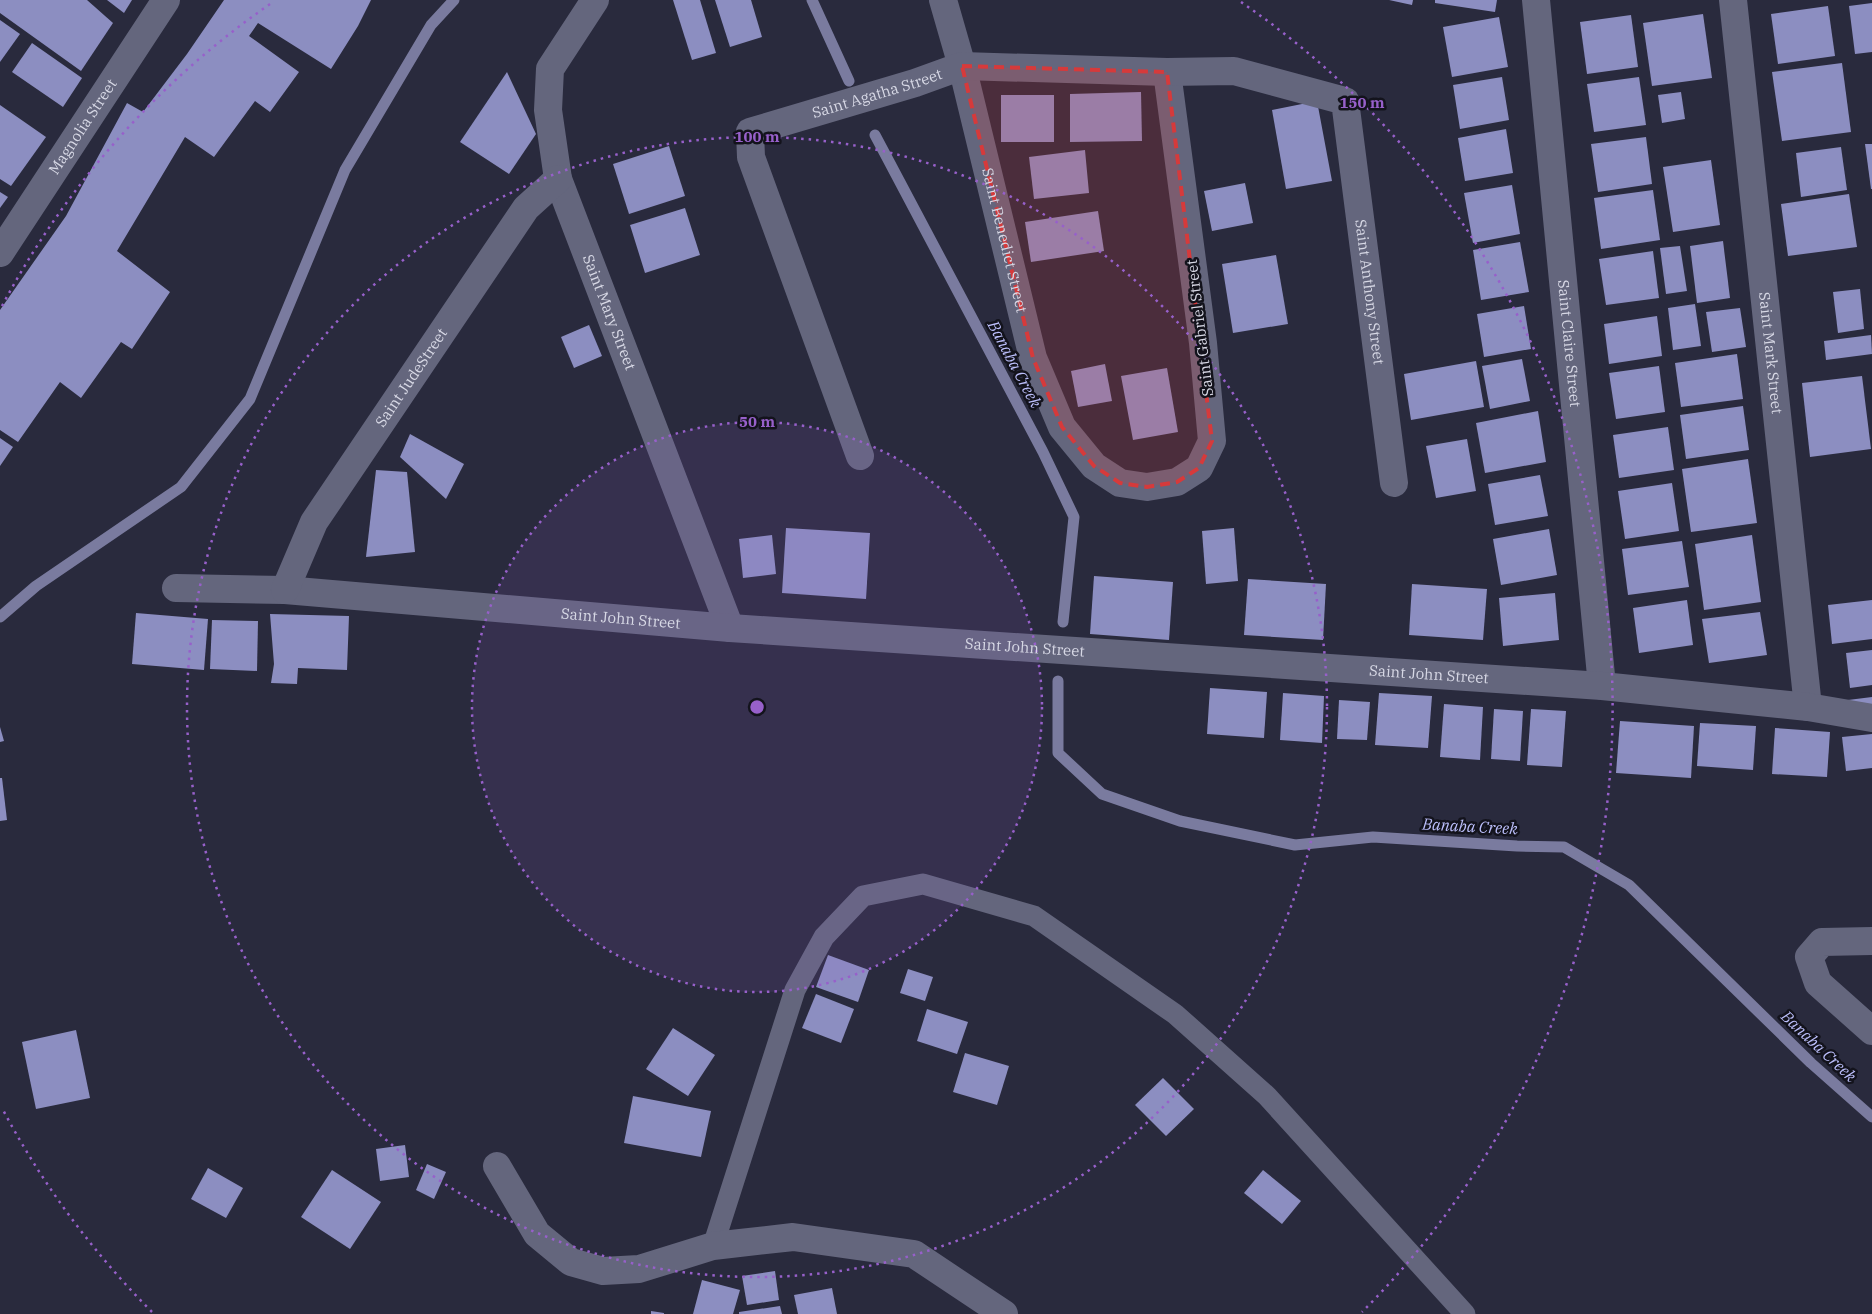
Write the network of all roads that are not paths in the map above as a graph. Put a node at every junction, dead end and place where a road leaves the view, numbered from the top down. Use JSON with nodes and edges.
{"nodes":[{"id":1,"x":166,"y":0,"type":"edge"},
{"id":2,"x":595,"y":0,"type":"edge"},
{"id":3,"x":944,"y":0,"type":"edge"},
{"id":4,"x":1536,"y":0,"type":"edge"},
{"id":5,"x":1733,"y":0,"type":"edge"},
{"id":6,"x":962,"y":66,"type":"junction"},
{"id":7,"x":1167,"y":72,"type":"junction"},
{"id":8,"x":1345,"y":101,"type":"joint"},
{"id":9,"x":558,"y":179,"type":"junction"},
{"id":10,"x":0,"y":253,"type":"edge"},
{"id":11,"x":860,"y":456,"type":"dead end"},
{"id":12,"x":1094,"y":466,"type":"joint"},
{"id":13,"x":1394,"y":482,"type":"dead end"},
{"id":14,"x":176,"y":588,"type":"dead end"},
{"id":15,"x":285,"y":590,"type":"junction"},
{"id":16,"x":730,"y":628,"type":"junction"},
{"id":17,"x":1602,"y":686,"type":"junction"},
{"id":18,"x":1808,"y":707,"type":"junction"},
{"id":19,"x":1872,"y":718,"type":"edge"},
{"id":20,"x":1872,"y":940,"type":"edge"},
{"id":21,"x":1872,"y":1030,"type":"edge"},
{"id":22,"x":497,"y":1166,"type":"dead end"},
{"id":23,"x":713,"y":1246,"type":"junction"},
{"id":24,"x":1004,"y":1314,"type":"edge"},
{"id":25,"x":1465,"y":1314,"type":"edge"}],
"edges":[{"from":1,"to":10,"type":"street","name":"Magnolia Street"},
{"from":2,"to":9,"type":"street","name":"Saint Mary Street"},
{"from":3,"to":6,"type":"street","name":"Saint Benedict Street"},
{"from":4,"to":17,"type":"street","name":"Saint Claire Street"},
{"from":5,"to":18,"type":"street","name":"Saint Mark Street"},
{"from":6,"to":7,"type":"street","name":"Saint Agatha Street"},
{"from":6,"to":11,"type":"street","name":"Saint Agatha Street"},
{"from":6,"to":12,"type":"street","name":"Saint Benedict Street"},
{"from":7,"to":8,"type":"street","name":"Saint Agatha Street"},
{"from":7,"to":12,"type":"street","name":"Saint Gabriel Street"},
{"from":8,"to":13,"type":"street","name":"Saint Anthony Street"},
{"from":9,"to":15,"type":"street","name":"Saint JudeStreet"},
{"from":9,"to":16,"type":"street","name":"Saint Mary Street"},
{"from":14,"to":15,"type":"street","name":"Saint John Street"},
{"from":15,"to":16,"type":"street","name":"Saint John Street"},
{"from":16,"to":17,"type":"street","name":"Saint John Street"},
{"from":17,"to":18,"type":"street","name":"Saint John Street"},
{"from":18,"to":19,"type":"street","name":"Saint John Street"},
{"from":20,"to":21,"type":"street"},
{"from":22,"to":23,"type":"street"},
{"from":23,"to":24,"type":"street"},
{"from":23,"to":25,"type":"lane"}]}
